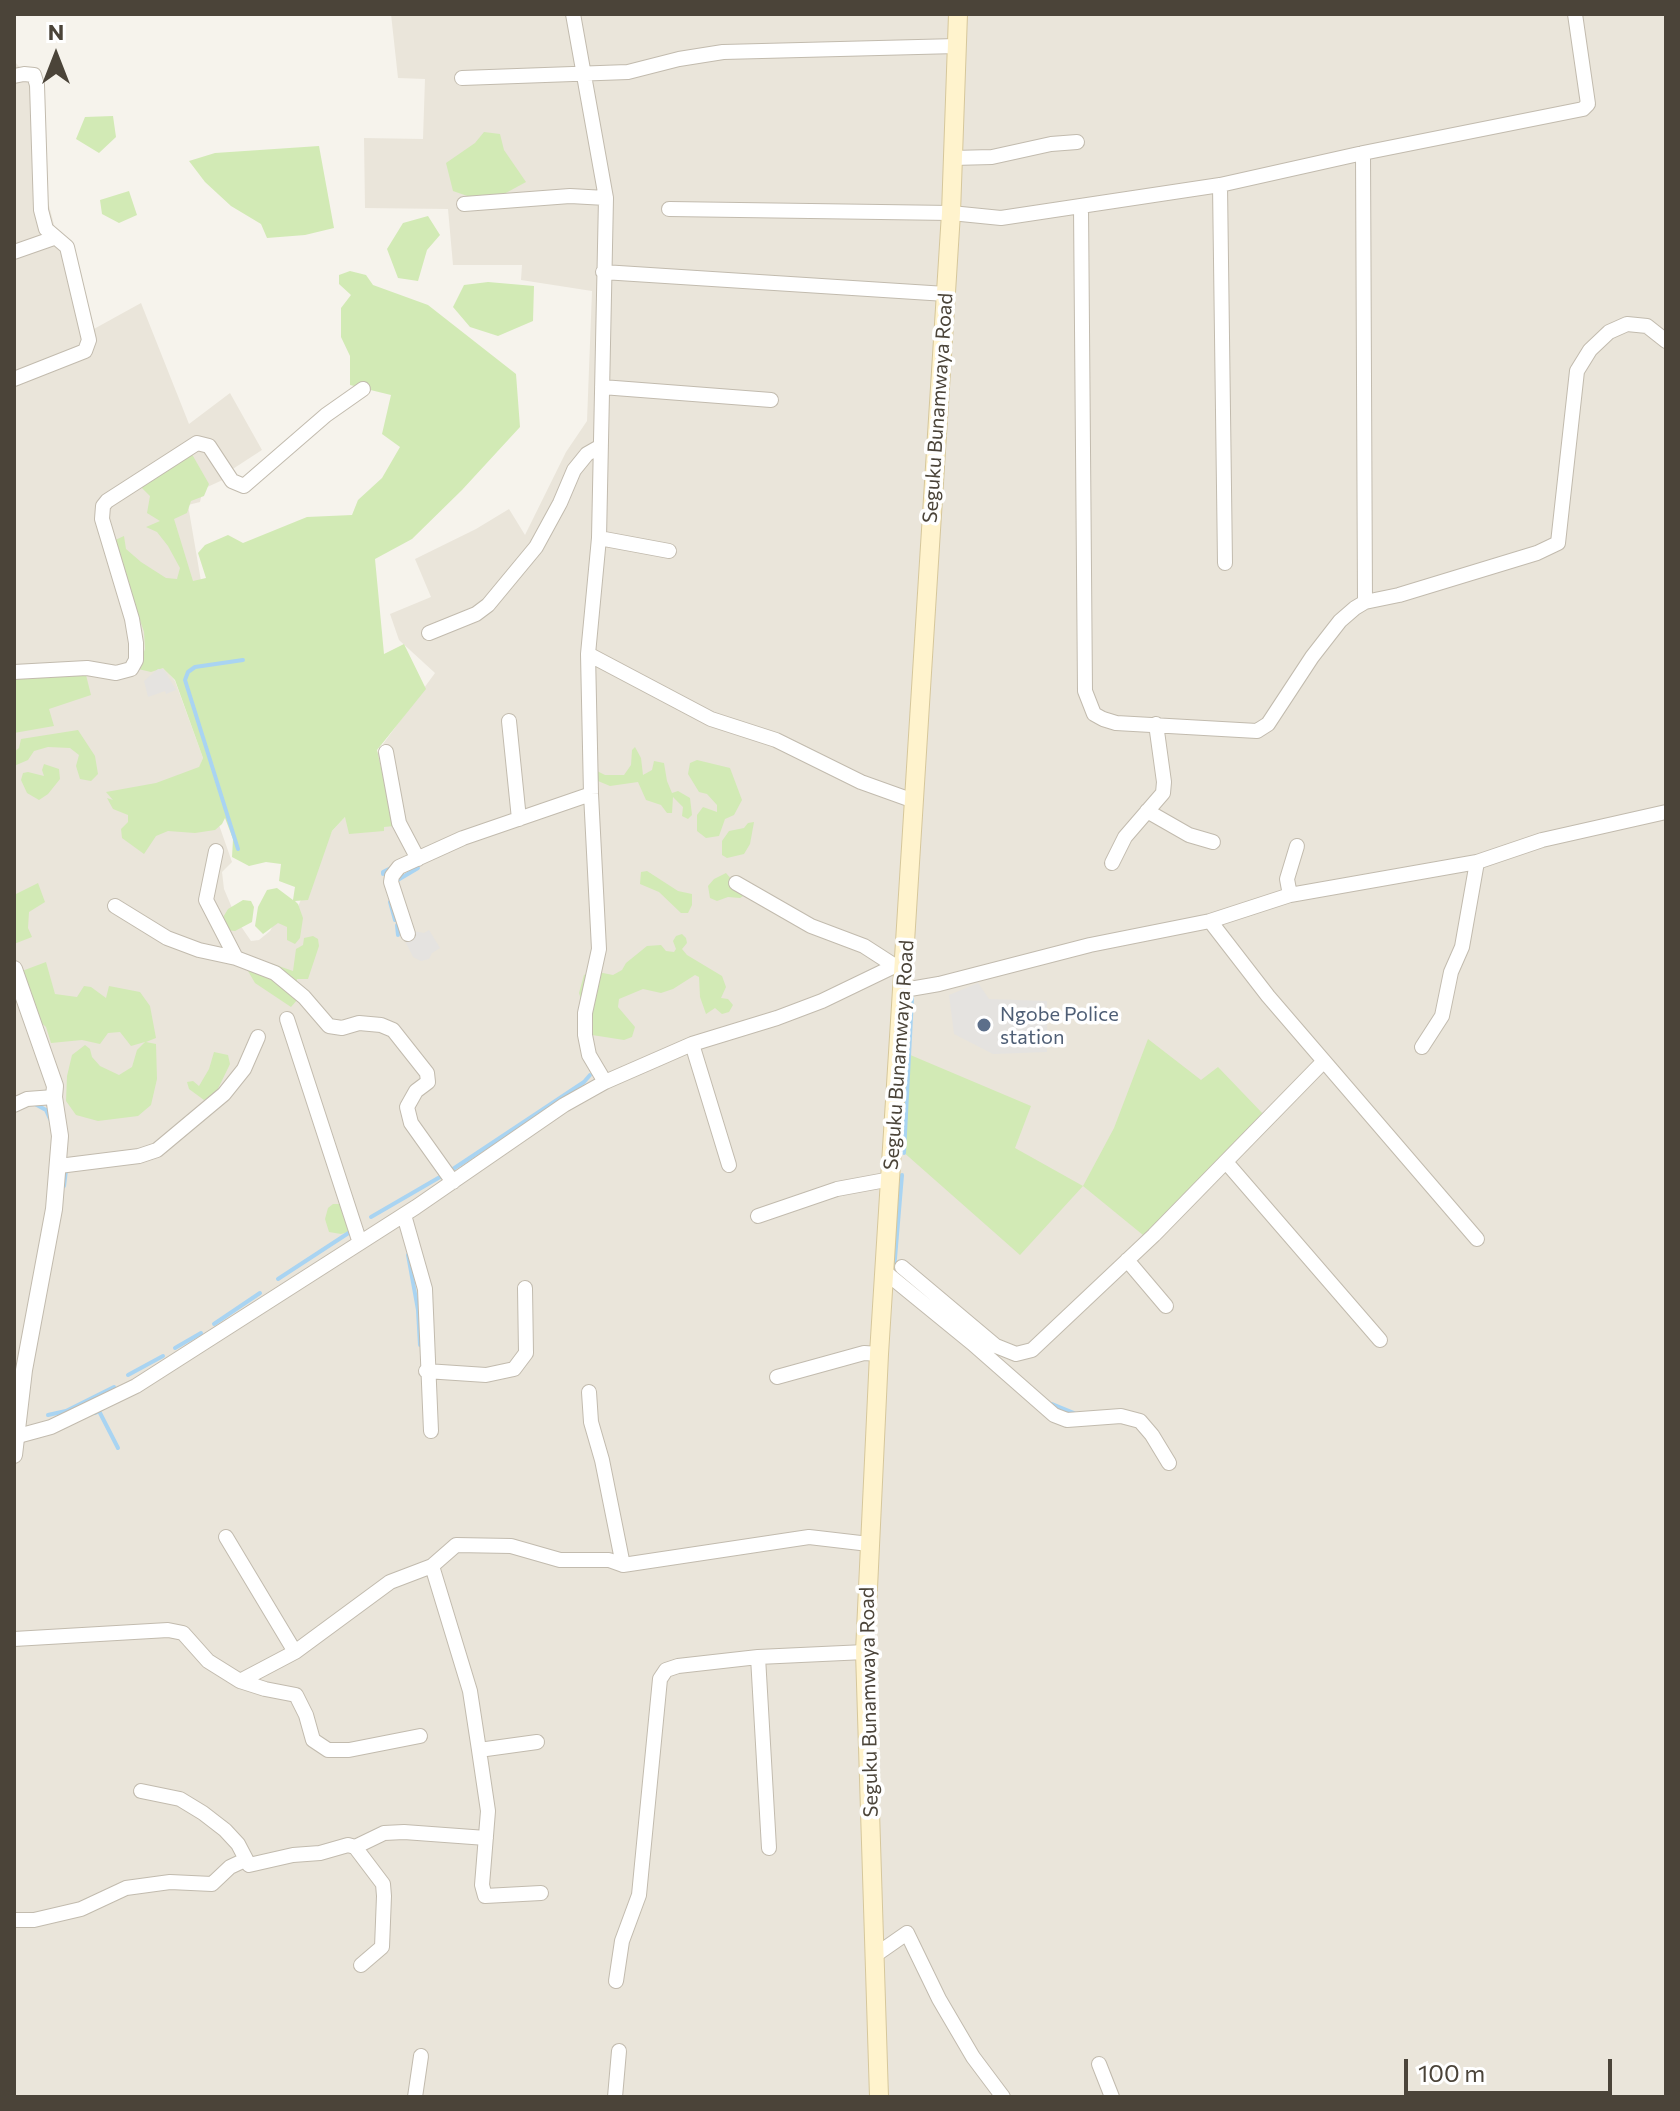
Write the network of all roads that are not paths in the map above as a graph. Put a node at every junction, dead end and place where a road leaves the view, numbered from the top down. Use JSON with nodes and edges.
{"nodes":[{"id":1,"x":573,"y":14,"type":"edge"},
{"id":2,"x":958,"y":14,"type":"edge"},
{"id":3,"x":1575,"y":14,"type":"edge"},
{"id":4,"x":957,"y":46,"type":"junction"},
{"id":5,"x":584,"y":74,"type":"junction"},
{"id":6,"x":14,"y":76,"type":"edge"},
{"id":7,"x":462,"y":78,"type":"dead end"},
{"id":8,"x":1077,"y":142,"type":"dead end"},
{"id":9,"x":1363,"y":153,"type":"junction"},
{"id":10,"x":953,"y":158,"type":"junction"},
{"id":11,"x":1220,"y":185,"type":"junction"},
{"id":12,"x":606,"y":198,"type":"junction"},
{"id":13,"x":464,"y":204,"type":"dead end"},
{"id":14,"x":1081,"y":207,"type":"junction"},
{"id":15,"x":669,"y":209,"type":"dead end"},
{"id":16,"x":951,"y":213,"type":"junction"},
{"id":17,"x":54,"y":238,"type":"junction"},
{"id":18,"x":14,"y":252,"type":"edge"},
{"id":19,"x":603,"y":272,"type":"junction"},
{"id":20,"x":946,"y":294,"type":"junction"},
{"id":21,"x":1666,"y":341,"type":"edge"},
{"id":22,"x":14,"y":379,"type":"edge"},
{"id":23,"x":602,"y":387,"type":"junction"},
{"id":24,"x":363,"y":389,"type":"dead end"},
{"id":25,"x":771,"y":400,"type":"dead end"},
{"id":26,"x":601,"y":446,"type":"junction"},
{"id":27,"x":599,"y":538,"type":"junction"},
{"id":28,"x":669,"y":551,"type":"dead end"},
{"id":29,"x":1225,"y":563,"type":"dead end"},
{"id":30,"x":1365,"y":602,"type":"junction"},
{"id":31,"x":429,"y":633,"type":"dead end"},
{"id":32,"x":588,"y":654,"type":"junction"},
{"id":33,"x":14,"y":672,"type":"edge"},
{"id":34,"x":509,"y":721,"type":"dead end"},
{"id":35,"x":1156,"y":724,"type":"junction"},
{"id":36,"x":386,"y":752,"type":"dead end"},
{"id":37,"x":591,"y":794,"type":"junction"},
{"id":38,"x":914,"y":801,"type":"junction"},
{"id":39,"x":1147,"y":811,"type":"junction"},
{"id":40,"x":1666,"y":812,"type":"edge"},
{"id":41,"x":519,"y":819,"type":"junction"},
{"id":42,"x":1213,"y":842,"type":"dead end"},
{"id":43,"x":1297,"y":846,"type":"dead end"},
{"id":44,"x":216,"y":851,"type":"dead end"},
{"id":45,"x":418,"y":859,"type":"junction"},
{"id":46,"x":1477,"y":862,"type":"junction"},
{"id":47,"x":1112,"y":863,"type":"dead end"},
{"id":48,"x":736,"y":883,"type":"dead end"},
{"id":49,"x":1290,"y":895,"type":"junction"},
{"id":50,"x":115,"y":906,"type":"dead end"},
{"id":51,"x":1210,"y":921,"type":"junction"},
{"id":52,"x":408,"y":934,"type":"dead end"},
{"id":53,"x":236,"y":958,"type":"junction"},
{"id":54,"x":900,"y":964,"type":"junction"},
{"id":55,"x":14,"y":969,"type":"edge"},
{"id":56,"x":904,"y":990,"type":"junction"},
{"id":57,"x":287,"y":1019,"type":"dead end"},
{"id":58,"x":258,"y":1037,"type":"dead end"},
{"id":59,"x":692,"y":1044,"type":"junction"},
{"id":60,"x":1422,"y":1047,"type":"dead end"},
{"id":61,"x":1324,"y":1061,"type":"junction"},
{"id":62,"x":605,"y":1082,"type":"junction"},
{"id":63,"x":54,"y":1097,"type":"junction"},
{"id":64,"x":14,"y":1105,"type":"edge"},
{"id":65,"x":1226,"y":1162,"type":"junction"},
{"id":66,"x":729,"y":1165,"type":"dead end"},
{"id":67,"x":59,"y":1166,"type":"junction"},
{"id":68,"x":891,"y":1179,"type":"junction"},
{"id":69,"x":453,"y":1182,"type":"junction"},
{"id":70,"x":404,"y":1215,"type":"junction"},
{"id":71,"x":758,"y":1216,"type":"dead end"},
{"id":72,"x":1477,"y":1239,"type":"dead end"},
{"id":73,"x":360,"y":1243,"type":"junction"},
{"id":74,"x":1127,"y":1260,"type":"junction"},
{"id":75,"x":893,"y":1270,"type":"junction"},
{"id":76,"x":525,"y":1288,"type":"dead end"},
{"id":77,"x":1166,"y":1306,"type":"dead end"},
{"id":78,"x":1380,"y":1340,"type":"dead end"},
{"id":79,"x":879,"y":1354,"type":"junction"},
{"id":80,"x":426,"y":1371,"type":"junction"},
{"id":81,"x":777,"y":1377,"type":"dead end"},
{"id":82,"x":589,"y":1392,"type":"dead end"},
{"id":83,"x":431,"y":1431,"type":"dead end"},
{"id":84,"x":18,"y":1436,"type":"junction"},
{"id":85,"x":14,"y":1455,"type":"edge"},
{"id":86,"x":1169,"y":1463,"type":"dead end"},
{"id":87,"x":226,"y":1537,"type":"dead end"},
{"id":88,"x":869,"y":1544,"type":"junction"},
{"id":89,"x":623,"y":1565,"type":"junction"},
{"id":90,"x":432,"y":1566,"type":"junction"},
{"id":91,"x":14,"y":1639,"type":"edge"},
{"id":92,"x":295,"y":1652,"type":"junction"},
{"id":93,"x":865,"y":1652,"type":"junction"},
{"id":94,"x":758,"y":1657,"type":"junction"},
{"id":95,"x":240,"y":1681,"type":"junction"},
{"id":96,"x":420,"y":1736,"type":"dead end"},
{"id":97,"x":537,"y":1742,"type":"dead end"},
{"id":98,"x":479,"y":1750,"type":"junction"},
{"id":99,"x":141,"y":1791,"type":"dead end"},
{"id":100,"x":486,"y":1838,"type":"junction"},
{"id":101,"x":355,"y":1847,"type":"junction"},
{"id":102,"x":769,"y":1848,"type":"dead end"},
{"id":103,"x":249,"y":1865,"type":"junction"},
{"id":104,"x":541,"y":1893,"type":"dead end"},
{"id":105,"x":14,"y":1920,"type":"edge"},
{"id":106,"x":874,"y":1956,"type":"junction"},
{"id":107,"x":361,"y":1965,"type":"dead end"},
{"id":108,"x":616,"y":1981,"type":"dead end"},
{"id":109,"x":619,"y":2051,"type":"dead end"},
{"id":110,"x":421,"y":2056,"type":"dead end"},
{"id":111,"x":1099,"y":2064,"type":"dead end"},
{"id":112,"x":415,"y":2097,"type":"edge"},
{"id":113,"x":615,"y":2097,"type":"edge"},
{"id":114,"x":879,"y":2097,"type":"edge"},
{"id":115,"x":1003,"y":2097,"type":"edge"},
{"id":116,"x":1112,"y":2097,"type":"edge"}],
"edges":[{"from":1,"to":5,"type":"street"},
{"from":2,"to":4,"type":"main road","name":"Seguku Bunamwaya Road"},
{"from":3,"to":9,"type":"street"},
{"from":4,"to":5,"type":"street"},
{"from":4,"to":10,"type":"main road","name":"Seguku Bunamwaya Road"},
{"from":5,"to":7,"type":"street"},
{"from":5,"to":12,"type":"street"},
{"from":6,"to":17,"type":"street"},
{"from":8,"to":10,"type":"street"},
{"from":9,"to":11,"type":"street"},
{"from":9,"to":30,"type":"street"},
{"from":10,"to":16,"type":"main road","name":"Seguku Bunamwaya Road"},
{"from":11,"to":14,"type":"street"},
{"from":11,"to":29,"type":"street"},
{"from":12,"to":13,"type":"street"},
{"from":12,"to":19,"type":"street"},
{"from":14,"to":16,"type":"street"},
{"from":14,"to":35,"type":"street"},
{"from":15,"to":16,"type":"street"},
{"from":16,"to":20,"type":"main road","name":"Seguku Bunamwaya Road"},
{"from":17,"to":18,"type":"street"},
{"from":17,"to":22,"type":"street"},
{"from":19,"to":20,"type":"street"},
{"from":19,"to":23,"type":"street"},
{"from":20,"to":38,"type":"main road","name":"Seguku Bunamwaya Road"},
{"from":21,"to":30,"type":"street"},
{"from":23,"to":25,"type":"street"},
{"from":23,"to":26,"type":"street"},
{"from":24,"to":33,"type":"street"},
{"from":26,"to":27,"type":"street"},
{"from":26,"to":31,"type":"street"},
{"from":27,"to":28,"type":"street"},
{"from":27,"to":32,"type":"street"},
{"from":30,"to":35,"type":"street"},
{"from":32,"to":37,"type":"street"},
{"from":32,"to":38,"type":"street"},
{"from":34,"to":41,"type":"street"},
{"from":35,"to":39,"type":"street"},
{"from":36,"to":45,"type":"street"},
{"from":37,"to":41,"type":"street"},
{"from":37,"to":62,"type":"street"},
{"from":38,"to":54,"type":"main road","name":"Seguku Bunamwaya Road"},
{"from":39,"to":42,"type":"street"},
{"from":39,"to":47,"type":"street"},
{"from":40,"to":46,"type":"street"},
{"from":41,"to":45,"type":"street"},
{"from":43,"to":49,"type":"street"},
{"from":44,"to":53,"type":"street"},
{"from":45,"to":52,"type":"street"},
{"from":46,"to":49,"type":"street"},
{"from":46,"to":60,"type":"street"},
{"from":48,"to":54,"type":"street"},
{"from":49,"to":51,"type":"street"},
{"from":50,"to":53,"type":"street"},
{"from":51,"to":56,"type":"street"},
{"from":51,"to":61,"type":"street"},
{"from":53,"to":69,"type":"street"},
{"from":54,"to":56,"type":"main road","name":"Seguku Bunamwaya Road"},
{"from":54,"to":59,"type":"street"},
{"from":55,"to":63,"type":"street"},
{"from":56,"to":68,"type":"main road","name":"Seguku Bunamwaya Road"},
{"from":57,"to":73,"type":"street"},
{"from":58,"to":67,"type":"street"},
{"from":59,"to":62,"type":"street"},
{"from":59,"to":66,"type":"street"},
{"from":61,"to":65,"type":"street"},
{"from":61,"to":72,"type":"street"},
{"from":62,"to":69,"type":"street"},
{"from":63,"to":64,"type":"street"},
{"from":63,"to":67,"type":"street"},
{"from":65,"to":74,"type":"street"},
{"from":65,"to":78,"type":"street"},
{"from":67,"to":84,"type":"street"},
{"from":68,"to":71,"type":"street"},
{"from":68,"to":75,"type":"main road","name":"Seguku Bunamwaya Road"},
{"from":69,"to":70,"type":"street"},
{"from":70,"to":73,"type":"street"},
{"from":70,"to":80,"type":"street"},
{"from":73,"to":84,"type":"street"},
{"from":74,"to":75,"type":"street"},
{"from":74,"to":77,"type":"street"},
{"from":75,"to":79,"type":"main road","name":"Seguku Bunamwaya Road"},
{"from":75,"to":86,"type":"street"},
{"from":76,"to":80,"type":"street"},
{"from":79,"to":81,"type":"street"},
{"from":79,"to":88,"type":"main road","name":"Seguku Bunamwaya Road"},
{"from":80,"to":83,"type":"street"},
{"from":82,"to":89,"type":"street"},
{"from":84,"to":85,"type":"street"},
{"from":87,"to":92,"type":"street"},
{"from":88,"to":89,"type":"street"},
{"from":88,"to":93,"type":"main road","name":"Seguku Bunamwaya Road"},
{"from":89,"to":90,"type":"street"},
{"from":90,"to":92,"type":"street"},
{"from":90,"to":98,"type":"street"},
{"from":91,"to":95,"type":"street"},
{"from":92,"to":95,"type":"street"},
{"from":93,"to":94,"type":"street"},
{"from":93,"to":106,"type":"main road","name":"Seguku Bunamwaya Road"},
{"from":94,"to":102,"type":"street"},
{"from":94,"to":108,"type":"street"},
{"from":95,"to":96,"type":"street"},
{"from":97,"to":98,"type":"street"},
{"from":98,"to":100,"type":"street"},
{"from":99,"to":103,"type":"street"},
{"from":100,"to":101,"type":"street"},
{"from":100,"to":104,"type":"street"},
{"from":101,"to":103,"type":"street"},
{"from":101,"to":107,"type":"street"},
{"from":103,"to":105,"type":"street"},
{"from":106,"to":114,"type":"main road","name":"Seguku Bunamwaya Road"},
{"from":106,"to":115,"type":"street"},
{"from":109,"to":113,"type":"street"},
{"from":110,"to":112,"type":"street"},
{"from":111,"to":116,"type":"street"}]}
